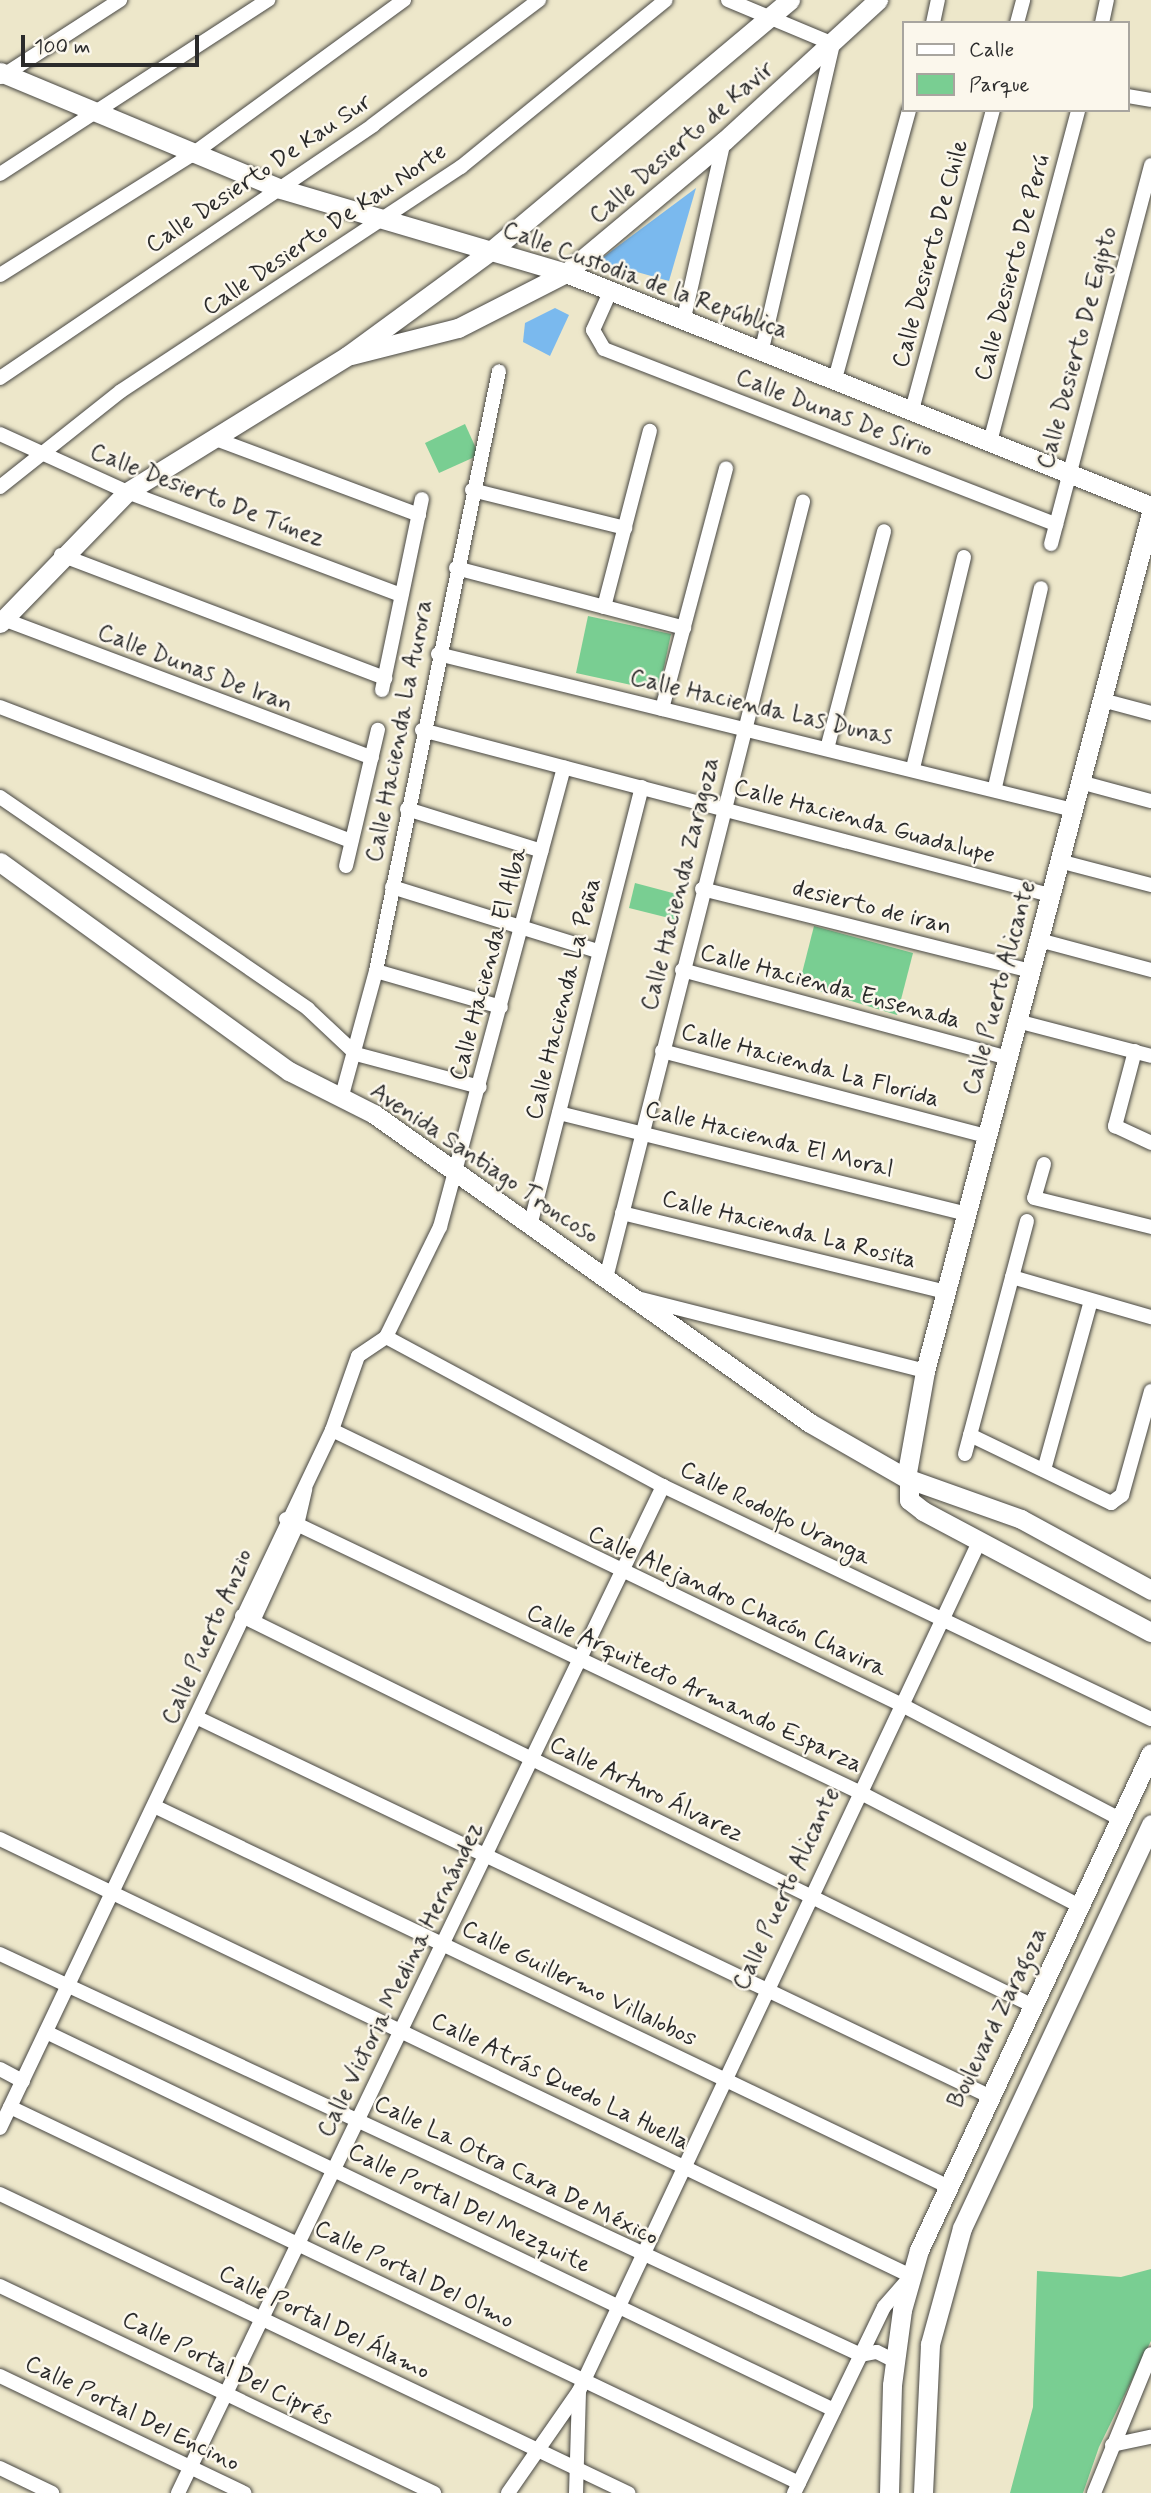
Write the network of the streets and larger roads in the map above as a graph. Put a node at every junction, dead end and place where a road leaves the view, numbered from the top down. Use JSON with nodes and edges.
{"nodes":[{"id":1,"x":120,"y":0,"type":"edge"},
{"id":2,"x":268,"y":0,"type":"edge"},
{"id":3,"x":404,"y":0,"type":"edge"},
{"id":4,"x":539,"y":0,"type":"edge"},
{"id":5,"x":666,"y":0,"type":"edge"},
{"id":6,"x":728,"y":0,"type":"edge"},
{"id":7,"x":790,"y":0,"type":"edge"},
{"id":8,"x":878,"y":0,"type":"edge"},
{"id":9,"x":938,"y":0,"type":"edge"},
{"id":10,"x":1023,"y":0,"type":"edge"},
{"id":11,"x":1107,"y":0,"type":"edge"},
{"id":12,"x":772,"y":17,"type":"junction"},
{"id":13,"x":933,"y":21,"type":"edge"},
{"id":14,"x":1018,"y":21,"type":"edge"},
{"id":15,"x":1102,"y":21,"type":"edge"},
{"id":16,"x":833,"y":44,"type":"junction"},
{"id":17,"x":2,"y":75,"type":"edge"},
{"id":18,"x":1130,"y":96,"type":"edge"},
{"id":19,"x":1151,"y":100,"type":"edge"},
{"id":20,"x":908,"y":112,"type":"edge"},
{"id":21,"x":992,"y":112,"type":"edge"},
{"id":22,"x":1077,"y":112,"type":"edge"},
{"id":23,"x":96,"y":117,"type":"junction"},
{"id":24,"x":724,"y":141,"type":"junction"},
{"id":25,"x":190,"y":156,"type":"junction"},
{"id":26,"x":1151,"y":165,"type":"edge"},
{"id":27,"x":0,"y":174,"type":"edge"},
{"id":28,"x":281,"y":189,"type":"junction"},
{"id":29,"x":385,"y":222,"type":"junction"},
{"id":30,"x":492,"y":250,"type":"junction"},
{"id":31,"x":566,"y":273,"type":"junction"},
{"id":32,"x":0,"y":275,"type":"edge"},
{"id":33,"x":611,"y":290,"type":"junction"},
{"id":34,"x":684,"y":318,"type":"junction"},
{"id":35,"x":762,"y":349,"type":"junction"},
{"id":36,"x":347,"y":356,"type":"junction"},
{"id":37,"x":499,"y":372,"type":"dead end"},
{"id":38,"x":0,"y":378,"type":"edge"},
{"id":39,"x":835,"y":379,"type":"junction"},
{"id":40,"x":912,"y":410,"type":"junction"},
{"id":41,"x":650,"y":431,"type":"dead end"},
{"id":42,"x":0,"y":434,"type":"edge"},
{"id":43,"x":213,"y":438,"type":"junction"},
{"id":44,"x":991,"y":438,"type":"junction"},
{"id":45,"x":38,"y":453,"type":"junction"},
{"id":46,"x":726,"y":468,"type":"dead end"},
{"id":47,"x":1068,"y":470,"type":"junction"},
{"id":48,"x":0,"y":486,"type":"edge"},
{"id":49,"x":472,"y":491,"type":"junction"},
{"id":50,"x":127,"y":492,"type":"junction"},
{"id":51,"x":422,"y":499,"type":"dead end"},
{"id":52,"x":803,"y":502,"type":"dead end"},
{"id":53,"x":1151,"y":506,"type":"edge"},
{"id":54,"x":1151,"y":513,"type":"edge"},
{"id":55,"x":418,"y":515,"type":"junction"},
{"id":56,"x":1056,"y":524,"type":"junction"},
{"id":57,"x":625,"y":528,"type":"junction"},
{"id":58,"x":884,"y":531,"type":"dead end"},
{"id":59,"x":1051,"y":544,"type":"dead end"},
{"id":60,"x":61,"y":555,"type":"junction"},
{"id":61,"x":964,"y":556,"type":"dead end"},
{"id":62,"x":456,"y":568,"type":"junction"},
{"id":63,"x":1041,"y":588,"type":"dead end"},
{"id":64,"x":401,"y":594,"type":"junction"},
{"id":65,"x":604,"y":607,"type":"junction"},
{"id":66,"x":2,"y":621,"type":"edge"},
{"id":67,"x":684,"y":628,"type":"junction"},
{"id":68,"x":438,"y":653,"type":"junction"},
{"id":69,"x":1102,"y":700,"type":"junction"},
{"id":70,"x":0,"y":707,"type":"edge"},
{"id":71,"x":662,"y":709,"type":"junction"},
{"id":72,"x":1151,"y":713,"type":"edge"},
{"id":73,"x":744,"y":729,"type":"junction"},
{"id":74,"x":379,"y":730,"type":"dead end"},
{"id":75,"x":422,"y":730,"type":"junction"},
{"id":76,"x":828,"y":745,"type":"junction"},
{"id":77,"x":372,"y":758,"type":"junction"},
{"id":78,"x":564,"y":767,"type":"junction"},
{"id":79,"x":913,"y":768,"type":"junction"},
{"id":80,"x":1080,"y":782,"type":"junction"},
{"id":81,"x":642,"y":787,"type":"junction"},
{"id":82,"x":995,"y":787,"type":"junction"},
{"id":83,"x":0,"y":797,"type":"edge"},
{"id":84,"x":1151,"y":801,"type":"edge"},
{"id":85,"x":723,"y":808,"type":"junction"},
{"id":86,"x":407,"y":810,"type":"junction"},
{"id":87,"x":1073,"y":810,"type":"junction"},
{"id":88,"x":351,"y":841,"type":"junction"},
{"id":89,"x":542,"y":851,"type":"junction"},
{"id":90,"x":1059,"y":861,"type":"junction"},
{"id":91,"x":0,"y":862,"type":"edge"},
{"id":92,"x":345,"y":866,"type":"dead end"},
{"id":93,"x":1151,"y":885,"type":"edge"},
{"id":94,"x":392,"y":887,"type":"junction"},
{"id":95,"x":702,"y":889,"type":"junction"},
{"id":96,"x":1051,"y":895,"type":"junction"},
{"id":97,"x":522,"y":927,"type":"junction"},
{"id":98,"x":1038,"y":940,"type":"junction"},
{"id":99,"x":598,"y":951,"type":"junction"},
{"id":100,"x":1151,"y":970,"type":"edge"},
{"id":101,"x":376,"y":971,"type":"junction"},
{"id":102,"x":682,"y":971,"type":"junction"},
{"id":103,"x":1030,"y":971,"type":"junction"},
{"id":104,"x":501,"y":1007,"type":"junction"},
{"id":105,"x":1017,"y":1021,"type":"junction"},
{"id":106,"x":662,"y":1051,"type":"junction"},
{"id":107,"x":1135,"y":1051,"type":"junction"},
{"id":108,"x":356,"y":1054,"type":"junction"},
{"id":109,"x":1151,"y":1055,"type":"edge"},
{"id":110,"x":1007,"y":1058,"type":"junction"},
{"id":111,"x":480,"y":1087,"type":"junction"},
{"id":112,"x":341,"y":1099,"type":"junction"},
{"id":113,"x":559,"y":1113,"type":"junction"},
{"id":114,"x":643,"y":1130,"type":"junction"},
{"id":115,"x":987,"y":1136,"type":"junction"},
{"id":116,"x":1151,"y":1143,"type":"edge"},
{"id":117,"x":1044,"y":1164,"type":"dead end"},
{"id":118,"x":459,"y":1173,"type":"junction"},
{"id":119,"x":622,"y":1213,"type":"junction"},
{"id":120,"x":966,"y":1214,"type":"junction"},
{"id":121,"x":531,"y":1222,"type":"junction"},
{"id":122,"x":1027,"y":1222,"type":"dead end"},
{"id":123,"x":1151,"y":1227,"type":"edge"},
{"id":124,"x":1012,"y":1277,"type":"junction"},
{"id":125,"x":606,"y":1278,"type":"junction"},
{"id":126,"x":946,"y":1292,"type":"junction"},
{"id":127,"x":637,"y":1298,"type":"junction"},
{"id":128,"x":1091,"y":1301,"type":"junction"},
{"id":129,"x":1151,"y":1317,"type":"edge"},
{"id":130,"x":386,"y":1337,"type":"junction"},
{"id":131,"x":925,"y":1371,"type":"junction"},
{"id":132,"x":1151,"y":1391,"type":"edge"},
{"id":133,"x":332,"y":1430,"type":"junction"},
{"id":134,"x":970,"y":1435,"type":"junction"},
{"id":135,"x":965,"y":1454,"type":"dead end"},
{"id":136,"x":1044,"y":1471,"type":"junction"},
{"id":137,"x":908,"y":1478,"type":"junction"},
{"id":138,"x":663,"y":1486,"type":"junction"},
{"id":139,"x":292,"y":1522,"type":"junction"},
{"id":140,"x":979,"y":1542,"type":"junction"},
{"id":141,"x":620,"y":1573,"type":"junction"},
{"id":142,"x":1151,"y":1590,"type":"edge"},
{"id":143,"x":247,"y":1619,"type":"junction"},
{"id":144,"x":943,"y":1620,"type":"junction"},
{"id":145,"x":1151,"y":1632,"type":"edge"},
{"id":146,"x":578,"y":1661,"type":"junction"},
{"id":147,"x":900,"y":1704,"type":"junction"},
{"id":148,"x":198,"y":1718,"type":"junction"},
{"id":149,"x":1151,"y":1719,"type":"edge"},
{"id":150,"x":1151,"y":1753,"type":"edge"},
{"id":151,"x":531,"y":1760,"type":"junction"},
{"id":152,"x":859,"y":1792,"type":"junction"},
{"id":153,"x":156,"y":1807,"type":"junction"},
{"id":154,"x":1120,"y":1819,"type":"junction"},
{"id":155,"x":1151,"y":1824,"type":"edge"},
{"id":156,"x":0,"y":1839,"type":"edge"},
{"id":157,"x":487,"y":1853,"type":"junction"},
{"id":158,"x":113,"y":1892,"type":"junction"},
{"id":159,"x":811,"y":1896,"type":"junction"},
{"id":160,"x":1080,"y":1906,"type":"junction"},
{"id":161,"x":443,"y":1943,"type":"junction"},
{"id":162,"x":0,"y":1954,"type":"edge"},
{"id":163,"x":68,"y":1985,"type":"junction"},
{"id":164,"x":767,"y":1990,"type":"junction"},
{"id":165,"x":1031,"y":2005,"type":"junction"},
{"id":166,"x":47,"y":2032,"type":"junction"},
{"id":167,"x":402,"y":2032,"type":"junction"},
{"id":168,"x":0,"y":2069,"type":"edge"},
{"id":169,"x":726,"y":2079,"type":"junction"},
{"id":170,"x":23,"y":2081,"type":"junction"},
{"id":171,"x":987,"y":2095,"type":"junction"},
{"id":172,"x":10,"y":2107,"type":"junction"},
{"id":173,"x":359,"y":2121,"type":"junction"},
{"id":174,"x":0,"y":2129,"type":"edge"},
{"id":175,"x":684,"y":2167,"type":"junction"},
{"id":176,"x":335,"y":2170,"type":"junction"},
{"id":177,"x":945,"y":2185,"type":"junction"},
{"id":178,"x":0,"y":2194,"type":"edge"},
{"id":179,"x":299,"y":2245,"type":"junction"},
{"id":180,"x":641,"y":2256,"type":"junction"},
{"id":181,"x":911,"y":2276,"type":"junction"},
{"id":182,"x":0,"y":2286,"type":"edge"},
{"id":183,"x":619,"y":2305,"type":"junction"},
{"id":184,"x":263,"y":2319,"type":"junction"},
{"id":185,"x":1151,"y":2354,"type":"edge"},
{"id":186,"x":861,"y":2355,"type":"junction"},
{"id":187,"x":895,"y":2361,"type":"junction"},
{"id":188,"x":0,"y":2376,"type":"edge"},
{"id":189,"x":581,"y":2386,"type":"junction"},
{"id":190,"x":226,"y":2394,"type":"junction"},
{"id":191,"x":834,"y":2410,"type":"junction"},
{"id":192,"x":1151,"y":2437,"type":"edge"},
{"id":193,"x":1112,"y":2445,"type":"junction"},
{"id":194,"x":540,"y":2452,"type":"junction"},
{"id":195,"x":0,"y":2468,"type":"edge"},
{"id":196,"x":191,"y":2468,"type":"junction"},
{"id":197,"x":575,"y":2468,"type":"junction"},
{"id":198,"x":796,"y":2488,"type":"edge"},
{"id":199,"x":52,"y":2493,"type":"edge"},
{"id":200,"x":178,"y":2493,"type":"edge"},
{"id":201,"x":244,"y":2493,"type":"edge"},
{"id":202,"x":434,"y":2493,"type":"edge"},
{"id":203,"x":508,"y":2493,"type":"edge"},
{"id":204,"x":576,"y":2493,"type":"edge"},
{"id":205,"x":628,"y":2493,"type":"edge"},
{"id":206,"x":889,"y":2493,"type":"edge"},
{"id":207,"x":923,"y":2493,"type":"edge"},
{"id":208,"x":1094,"y":2493,"type":"edge"}],
"edges":[{"from":1,"to":17,"type":"street"},
{"from":2,"to":23,"type":"street"},
{"from":3,"to":25,"type":"street"},
{"from":4,"to":28,"type":"street","name":"Calle Desierto De Kau Sur"},
{"from":5,"to":29,"type":"street","name":"Calle Desierto De Kau Norte"},
{"from":6,"to":12,"type":"street"},
{"from":7,"to":12,"type":"street","name":"Calle Desierto de Kavir"},
{"from":8,"to":16,"type":"street","name":"Calle Desierto de Kavir"},
{"from":9,"to":13,"type":"street"},
{"from":10,"to":14,"type":"street"},
{"from":11,"to":15,"type":"street"},
{"from":12,"to":16,"type":"street"},
{"from":12,"to":30,"type":"street","name":"Calle Desierto de Kavir"},
{"from":16,"to":24,"type":"street","name":"Calle Desierto de Kavir"},
{"from":16,"to":35,"type":"street"},
{"from":17,"to":23,"type":"street","name":"Calle Custodia de la República"},
{"from":18,"to":19,"type":"street"},
{"from":20,"to":39,"type":"street"},
{"from":21,"to":40,"type":"street","name":"Calle Desierto De Chile"},
{"from":22,"to":44,"type":"street","name":"Calle Desierto De Perú"},
{"from":23,"to":25,"type":"street","name":"Calle Custodia de la República"},
{"from":23,"to":27,"type":"street"},
{"from":24,"to":31,"type":"street","name":"Calle Desierto de Kavir"},
{"from":24,"to":34,"type":"street"},
{"from":25,"to":28,"type":"street","name":"Calle Custodia de la República"},
{"from":25,"to":32,"type":"street"},
{"from":26,"to":47,"type":"street","name":"Calle Desierto De Egipto"},
{"from":28,"to":29,"type":"street","name":"Calle Custodia de la República"},
{"from":28,"to":38,"type":"street","name":"Calle Desierto De Kau Sur"},
{"from":29,"to":30,"type":"street","name":"Calle Custodia de la República"},
{"from":29,"to":45,"type":"street","name":"Calle Desierto De Kau Norte"},
{"from":30,"to":31,"type":"street","name":"Calle Custodia de la República"},
{"from":30,"to":36,"type":"street","name":"Calle Desierto de Kavir"},
{"from":31,"to":33,"type":"street","name":"Calle Custodia de la República"},
{"from":31,"to":36,"type":"street","name":"Calle Desierto de Kavir"},
{"from":33,"to":34,"type":"street","name":"Calle Custodia de la República"},
{"from":33,"to":56,"type":"street","name":"Calle Dunas De Sirio"},
{"from":34,"to":35,"type":"street","name":"Calle Custodia de la República"},
{"from":35,"to":39,"type":"street","name":"Calle Custodia de la República"},
{"from":36,"to":43,"type":"street","name":"Calle Desierto de Kavir"},
{"from":37,"to":49,"type":"street","name":"Calle Hacienda La Aurora"},
{"from":39,"to":40,"type":"street","name":"Calle Custodia de la República"},
{"from":40,"to":44,"type":"street","name":"Calle Custodia de la República"},
{"from":41,"to":57,"type":"street"},
{"from":42,"to":45,"type":"street","name":"Calle Desierto De Túnez"},
{"from":43,"to":50,"type":"street","name":"Calle Desierto de Kavir"},
{"from":43,"to":55,"type":"street"},
{"from":44,"to":47,"type":"street","name":"Calle Custodia de la República"},
{"from":45,"to":48,"type":"street","name":"Calle Desierto De Kau Norte"},
{"from":45,"to":50,"type":"street","name":"Calle Desierto De Túnez"},
{"from":46,"to":67,"type":"street"},
{"from":47,"to":53,"type":"street","name":"Calle Custodia de la República"},
{"from":47,"to":56,"type":"street","name":"Calle Desierto De Egipto"},
{"from":49,"to":57,"type":"street"},
{"from":49,"to":62,"type":"street","name":"Calle Hacienda La Aurora"},
{"from":50,"to":60,"type":"street","name":"Calle Desierto de Kavir"},
{"from":50,"to":64,"type":"street","name":"Calle Desierto De Túnez"},
{"from":51,"to":55,"type":"street"},
{"from":52,"to":73,"type":"street","name":"Calle Hacienda Zaragoza"},
{"from":54,"to":69,"type":"street","name":"Calle Puerto Alicante"},
{"from":55,"to":64,"type":"street"},
{"from":56,"to":59,"type":"street","name":"Calle Desierto De Egipto"},
{"from":57,"to":65,"type":"street"},
{"from":58,"to":76,"type":"street"},
{"from":60,"to":64,"type":"street"},
{"from":60,"to":66,"type":"street","name":"Calle Desierto de Kavir"},
{"from":61,"to":79,"type":"street"},
{"from":62,"to":65,"type":"street"},
{"from":62,"to":68,"type":"street","name":"Calle Hacienda La Aurora"},
{"from":63,"to":82,"type":"street"},
{"from":65,"to":67,"type":"street"},
{"from":66,"to":77,"type":"street","name":"Calle Dunas De Iran"},
{"from":67,"to":71,"type":"street"},
{"from":68,"to":71,"type":"street","name":"Calle Hacienda Las Dunas"},
{"from":68,"to":75,"type":"street","name":"Calle Hacienda La Aurora"},
{"from":69,"to":72,"type":"street"},
{"from":69,"to":80,"type":"street","name":"Calle Puerto Alicante"},
{"from":70,"to":88,"type":"street"},
{"from":71,"to":73,"type":"street","name":"Calle Hacienda Las Dunas"},
{"from":73,"to":76,"type":"street","name":"Calle Hacienda Las Dunas"},
{"from":73,"to":85,"type":"street","name":"Calle Hacienda Zaragoza"},
{"from":74,"to":77,"type":"street"},
{"from":75,"to":78,"type":"street","name":"Calle Hacienda Guadalupe"},
{"from":75,"to":86,"type":"street","name":"Calle Hacienda La Aurora"},
{"from":76,"to":79,"type":"street","name":"Calle Hacienda Las Dunas"},
{"from":77,"to":88,"type":"street"},
{"from":78,"to":81,"type":"street","name":"Calle Hacienda Guadalupe"},
{"from":78,"to":89,"type":"street","name":"Calle Hacienda El Alba"},
{"from":79,"to":82,"type":"street","name":"Calle Hacienda Las Dunas"},
{"from":80,"to":84,"type":"street"},
{"from":80,"to":87,"type":"street","name":"Calle Puerto Alicante"},
{"from":81,"to":85,"type":"street","name":"Calle Hacienda Guadalupe"},
{"from":81,"to":99,"type":"street","name":"Calle Hacienda La Peña"},
{"from":82,"to":87,"type":"street","name":"Calle Hacienda Las Dunas"},
{"from":83,"to":108,"type":"street"},
{"from":85,"to":95,"type":"street","name":"Calle Hacienda Zaragoza"},
{"from":85,"to":96,"type":"street","name":"Calle Hacienda Guadalupe"},
{"from":86,"to":89,"type":"street"},
{"from":86,"to":94,"type":"street","name":"Calle Hacienda La Aurora"},
{"from":87,"to":90,"type":"street","name":"Calle Puerto Alicante"},
{"from":88,"to":92,"type":"street"},
{"from":89,"to":97,"type":"street","name":"Calle Hacienda El Alba"},
{"from":90,"to":93,"type":"street"},
{"from":90,"to":96,"type":"street","name":"Calle Puerto Alicante"},
{"from":91,"to":112,"type":"street","name":"Avenida Santiago Troncoso"},
{"from":94,"to":97,"type":"street"},
{"from":94,"to":101,"type":"street","name":"Calle Hacienda La Aurora"},
{"from":95,"to":102,"type":"street","name":"Calle Hacienda Zaragoza"},
{"from":95,"to":103,"type":"street","name":"desierto de iran"},
{"from":96,"to":98,"type":"street","name":"Calle Puerto Alicante"},
{"from":97,"to":99,"type":"street"},
{"from":97,"to":104,"type":"street","name":"Calle Hacienda El Alba"},
{"from":98,"to":100,"type":"street"},
{"from":98,"to":103,"type":"street","name":"Calle Puerto Alicante"},
{"from":99,"to":113,"type":"street","name":"Calle Hacienda La Peña"},
{"from":101,"to":104,"type":"street"},
{"from":101,"to":108,"type":"street","name":"Calle Hacienda La Aurora"},
{"from":102,"to":106,"type":"street","name":"Calle Hacienda Zaragoza"},
{"from":102,"to":110,"type":"street","name":"Calle Hacienda Ensenada"},
{"from":103,"to":105,"type":"street","name":"Calle Puerto Alicante"},
{"from":104,"to":111,"type":"street","name":"Calle Hacienda El Alba"},
{"from":105,"to":107,"type":"street"},
{"from":105,"to":110,"type":"street","name":"Calle Puerto Alicante"},
{"from":106,"to":114,"type":"street","name":"Calle Hacienda Zaragoza"},
{"from":106,"to":115,"type":"street","name":"Calle Hacienda La Florida"},
{"from":107,"to":109,"type":"street"},
{"from":107,"to":116,"type":"street"},
{"from":108,"to":111,"type":"street"},
{"from":108,"to":112,"type":"street","name":"Calle Hacienda La Aurora"},
{"from":110,"to":115,"type":"street","name":"Calle Puerto Alicante"},
{"from":111,"to":118,"type":"street","name":"Calle Hacienda El Alba"},
{"from":112,"to":118,"type":"street","name":"Avenida Santiago Troncoso"},
{"from":113,"to":114,"type":"street","name":"Calle Hacienda El Moral"},
{"from":113,"to":121,"type":"street","name":"Calle Hacienda La Peña"},
{"from":114,"to":119,"type":"street","name":"Calle Hacienda Zaragoza"},
{"from":114,"to":120,"type":"street","name":"Calle Hacienda El Moral"},
{"from":115,"to":120,"type":"street","name":"Calle Puerto Alicante"},
{"from":117,"to":123,"type":"street"},
{"from":118,"to":121,"type":"street","name":"Avenida Santiago Troncoso"},
{"from":118,"to":130,"type":"street"},
{"from":119,"to":125,"type":"street","name":"Calle Hacienda Zaragoza"},
{"from":119,"to":126,"type":"street","name":"Calle Hacienda La Rosita"},
{"from":120,"to":126,"type":"street","name":"Calle Puerto Alicante"},
{"from":121,"to":125,"type":"street","name":"Avenida Santiago Troncoso"},
{"from":122,"to":124,"type":"street"},
{"from":124,"to":128,"type":"street"},
{"from":124,"to":134,"type":"street"},
{"from":125,"to":127,"type":"street","name":"Avenida Santiago Troncoso"},
{"from":126,"to":131,"type":"street","name":"Calle Puerto Alicante"},
{"from":127,"to":131,"type":"street"},
{"from":127,"to":137,"type":"street","name":"Avenida Santiago Troncoso"},
{"from":128,"to":129,"type":"street"},
{"from":128,"to":136,"type":"street"},
{"from":130,"to":133,"type":"street"},
{"from":130,"to":138,"type":"street","name":"Calle Rodolfo Uranga"},
{"from":131,"to":137,"type":"street","name":"Calle Puerto Alicante"},
{"from":132,"to":136,"type":"street"},
{"from":133,"to":139,"type":"street"},
{"from":133,"to":141,"type":"street","name":"Calle Alejandro Chacón Chavira"},
{"from":134,"to":135,"type":"street"},
{"from":134,"to":136,"type":"street"},
{"from":137,"to":140,"type":"street"},
{"from":137,"to":142,"type":"street","name":"Avenida Santiago Troncoso"},
{"from":138,"to":141,"type":"street","name":"Calle Victoria Medina Hernández"},
{"from":138,"to":144,"type":"street","name":"Calle Rodolfo Uranga"},
{"from":139,"to":143,"type":"street","name":"Calle Puerto Anzio"},
{"from":139,"to":146,"type":"street","name":"Calle Arquitecto Armando Esparza"},
{"from":140,"to":144,"type":"street","name":"Calle Puerto Alicante"},
{"from":140,"to":145,"type":"street"},
{"from":141,"to":146,"type":"street","name":"Calle Victoria Medina Hernández"},
{"from":141,"to":147,"type":"street","name":"Calle Alejandro Chacón Chavira"},
{"from":143,"to":148,"type":"street","name":"Calle Puerto Anzio"},
{"from":143,"to":151,"type":"street","name":"Calle Arturo Álvarez"},
{"from":144,"to":147,"type":"street","name":"Calle Puerto Alicante"},
{"from":144,"to":149,"type":"street","name":"Calle Rodolfo Uranga"},
{"from":146,"to":151,"type":"street","name":"Calle Victoria Medina Hernández"},
{"from":146,"to":152,"type":"street","name":"Calle Arquitecto Armando Esparza"},
{"from":147,"to":152,"type":"street","name":"Calle Puerto Alicante"},
{"from":147,"to":154,"type":"street","name":"Calle Alejandro Chacón Chavira"},
{"from":148,"to":153,"type":"street","name":"Calle Puerto Anzio"},
{"from":148,"to":157,"type":"street"},
{"from":150,"to":154,"type":"street","name":"Boulevard Zaragoza"},
{"from":151,"to":157,"type":"street","name":"Calle Victoria Medina Hernández"},
{"from":151,"to":159,"type":"street","name":"Calle Arturo Álvarez"},
{"from":152,"to":159,"type":"street","name":"Calle Puerto Alicante"},
{"from":152,"to":160,"type":"street","name":"Calle Arquitecto Armando Esparza"},
{"from":153,"to":158,"type":"street","name":"Calle Puerto Anzio"},
{"from":153,"to":161,"type":"street","name":"Calle Guillermo Villalobos"},
{"from":154,"to":160,"type":"street","name":"Boulevard Zaragoza"},
{"from":155,"to":207,"type":"street"},
{"from":156,"to":158,"type":"street","name":"Calle Atrás Quedo La Huella"},
{"from":157,"to":161,"type":"street","name":"Calle Victoria Medina Hernández"},
{"from":157,"to":164,"type":"street"},
{"from":158,"to":163,"type":"street","name":"Calle Puerto Anzio"},
{"from":158,"to":167,"type":"street","name":"Calle Atrás Quedo La Huella"},
{"from":159,"to":164,"type":"street","name":"Calle Puerto Alicante"},
{"from":159,"to":165,"type":"street","name":"Calle Arturo Álvarez"},
{"from":160,"to":165,"type":"street","name":"Boulevard Zaragoza"},
{"from":161,"to":167,"type":"street","name":"Calle Victoria Medina Hernández"},
{"from":161,"to":169,"type":"street","name":"Calle Guillermo Villalobos"},
{"from":162,"to":163,"type":"street","name":"Calle La Otra Cara De México"},
{"from":163,"to":166,"type":"street","name":"Calle Puerto Anzio"},
{"from":163,"to":173,"type":"street","name":"Calle La Otra Cara De México"},
{"from":164,"to":169,"type":"street","name":"Calle Puerto Alicante"},
{"from":164,"to":171,"type":"street"},
{"from":165,"to":171,"type":"street","name":"Boulevard Zaragoza"},
{"from":166,"to":170,"type":"street","name":"Calle Puerto Anzio"},
{"from":166,"to":176,"type":"street","name":"Calle Portal Del Mezquite"},
{"from":167,"to":173,"type":"street","name":"Calle Victoria Medina Hernández"},
{"from":167,"to":175,"type":"street","name":"Calle Atrás Quedo La Huella"},
{"from":168,"to":170,"type":"street"},
{"from":169,"to":175,"type":"street","name":"Calle Puerto Alicante"},
{"from":169,"to":177,"type":"street","name":"Calle Guillermo Villalobos"},
{"from":170,"to":172,"type":"street","name":"Calle Puerto Anzio"},
{"from":171,"to":177,"type":"street","name":"Boulevard Zaragoza"},
{"from":172,"to":174,"type":"street","name":"Calle Puerto Anzio"},
{"from":172,"to":179,"type":"street","name":"Calle Portal Del Olmo"},
{"from":173,"to":176,"type":"street","name":"Calle Victoria Medina Hernández"},
{"from":173,"to":180,"type":"street","name":"Calle La Otra Cara De México"},
{"from":175,"to":180,"type":"street","name":"Calle Puerto Alicante"},
{"from":175,"to":181,"type":"street","name":"Calle Atrás Quedo La Huella"},
{"from":176,"to":179,"type":"street","name":"Calle Victoria Medina Hernández"},
{"from":176,"to":183,"type":"street","name":"Calle Portal Del Mezquite"},
{"from":177,"to":181,"type":"street","name":"Boulevard Zaragoza"},
{"from":178,"to":184,"type":"street","name":"Calle Portal Del Álamo"},
{"from":179,"to":184,"type":"street","name":"Calle Victoria Medina Hernández"},
{"from":179,"to":189,"type":"street","name":"Calle Portal Del Olmo"},
{"from":180,"to":183,"type":"street","name":"Calle Puerto Alicante"},
{"from":180,"to":186,"type":"street","name":"Calle La Otra Cara De México"},
{"from":181,"to":186,"type":"street"},
{"from":181,"to":187,"type":"street","name":"Boulevard Zaragoza"},
{"from":182,"to":190,"type":"street","name":"Calle Portal Del Ciprés"},
{"from":183,"to":189,"type":"street","name":"Calle Puerto Alicante"},
{"from":183,"to":191,"type":"street","name":"Calle Portal Del Mezquite"},
{"from":184,"to":190,"type":"street","name":"Calle Victoria Medina Hernández"},
{"from":184,"to":194,"type":"street","name":"Calle Portal Del Álamo"},
{"from":185,"to":193,"type":"street"},
{"from":186,"to":187,"type":"street","name":"Calle La Otra Cara De México"},
{"from":186,"to":191,"type":"street"},
{"from":187,"to":206,"type":"street","name":"Boulevard Zaragoza"},
{"from":188,"to":196,"type":"street","name":"Calle Portal Del Encino"},
{"from":189,"to":194,"type":"street","name":"Calle Puerto Alicante"},
{"from":189,"to":197,"type":"street"},
{"from":189,"to":198,"type":"street","name":"Calle Portal Del Olmo"},
{"from":190,"to":196,"type":"street","name":"Calle Victoria Medina Hernández"},
{"from":190,"to":202,"type":"street","name":"Calle Portal Del Ciprés"},
{"from":191,"to":198,"type":"street"},
{"from":192,"to":193,"type":"street"},
{"from":193,"to":208,"type":"street"},
{"from":194,"to":197,"type":"street","name":"Calle Portal Del Álamo"},
{"from":194,"to":203,"type":"street","name":"Calle Puerto Alicante"},
{"from":195,"to":199,"type":"street"},
{"from":196,"to":200,"type":"street","name":"Calle Victoria Medina Hernández"},
{"from":196,"to":201,"type":"street","name":"Calle Portal Del Encino"},
{"from":197,"to":204,"type":"street"},
{"from":197,"to":205,"type":"street","name":"Calle Portal Del Álamo"}]}
